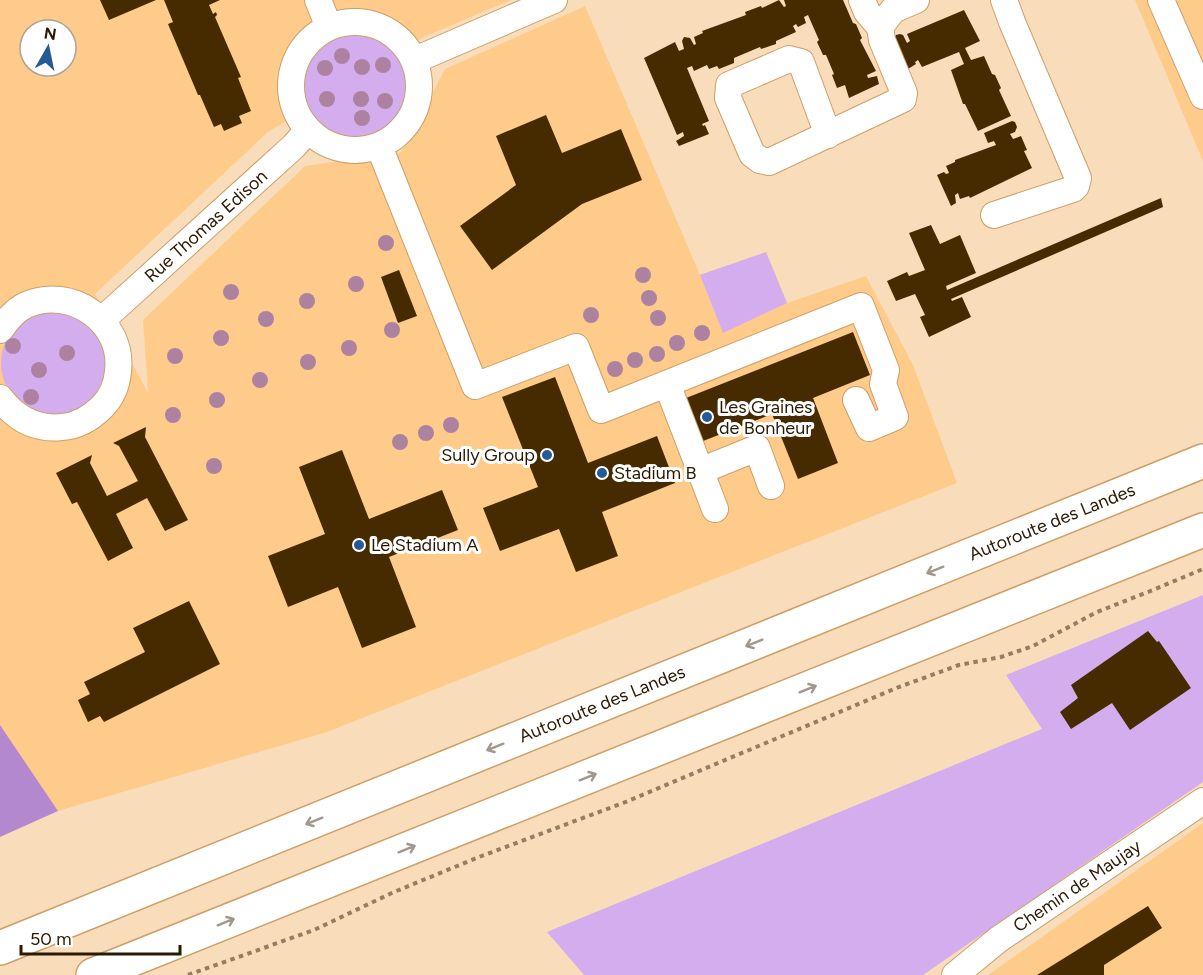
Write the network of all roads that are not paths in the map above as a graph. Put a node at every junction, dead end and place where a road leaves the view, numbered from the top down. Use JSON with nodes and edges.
{"nodes":[{"id":1,"x":318,"y":0,"type":"edge"},
{"id":2,"x":554,"y":0,"type":"edge"},
{"id":3,"x":862,"y":0,"type":"edge"},
{"id":4,"x":916,"y":0,"type":"edge"},
{"id":5,"x":1004,"y":0,"type":"edge"},
{"id":6,"x":1161,"y":0,"type":"edge"},
{"id":7,"x":329,"y":27,"type":"junction"},
{"id":8,"x":880,"y":27,"type":"junction"},
{"id":9,"x":415,"y":60,"type":"junction"},
{"id":10,"x":1203,"y":96,"type":"edge"},
{"id":11,"x":308,"y":129,"type":"junction"},
{"id":12,"x":828,"y":135,"type":"dead end"},
{"id":13,"x":379,"y":146,"type":"junction"},
{"id":14,"x":994,"y":215,"type":"dead end"},
{"id":15,"x":102,"y":320,"type":"junction"},
{"id":16,"x":0,"y":330,"type":"edge"},
{"id":17,"x":667,"y":384,"type":"junction"},
{"id":18,"x":0,"y":398,"type":"edge"},
{"id":19,"x":856,"y":400,"type":"dead end"},
{"id":20,"x":1203,"y":461,"type":"edge"},
{"id":21,"x":700,"y":471,"type":"junction"},
{"id":22,"x":771,"y":486,"type":"dead end"},
{"id":23,"x":715,"y":509,"type":"dead end"},
{"id":24,"x":1203,"y":530,"type":"edge"},
{"id":25,"x":1203,"y":801,"type":"edge"},
{"id":26,"x":0,"y":948,"type":"edge"},
{"id":27,"x":93,"y":975,"type":"edge"},
{"id":28,"x":955,"y":975,"type":"edge"}],
"edges":[{"from":1,"to":7,"type":"street"},
{"from":2,"to":9,"type":"street"},
{"from":3,"to":8,"type":"street"},
{"from":4,"to":8,"type":"street"},
{"from":5,"to":14,"type":"street"},
{"from":6,"to":10,"type":"street"},
{"from":7,"to":9,"type":"street"},
{"from":7,"to":11,"type":"street"},
{"from":8,"to":12,"type":"street"},
{"from":9,"to":13,"type":"street"},
{"from":11,"to":13,"type":"street"},
{"from":11,"to":15,"type":"street","name":"Rue Thomas Edison"},
{"from":13,"to":17,"type":"street"},
{"from":15,"to":16,"type":"street"},
{"from":15,"to":18,"type":"street"},
{"from":17,"to":19,"type":"street"},
{"from":17,"to":21,"type":"street"},
{"from":20,"to":26,"type":"highway","name":"Autoroute des Landes","one_way":true},
{"from":21,"to":22,"type":"street"},
{"from":21,"to":23,"type":"street"},
{"from":27,"to":24,"type":"highway","one_way":true},
{"from":25,"to":28,"type":"street","name":"Chemin de Maujay"}]}
